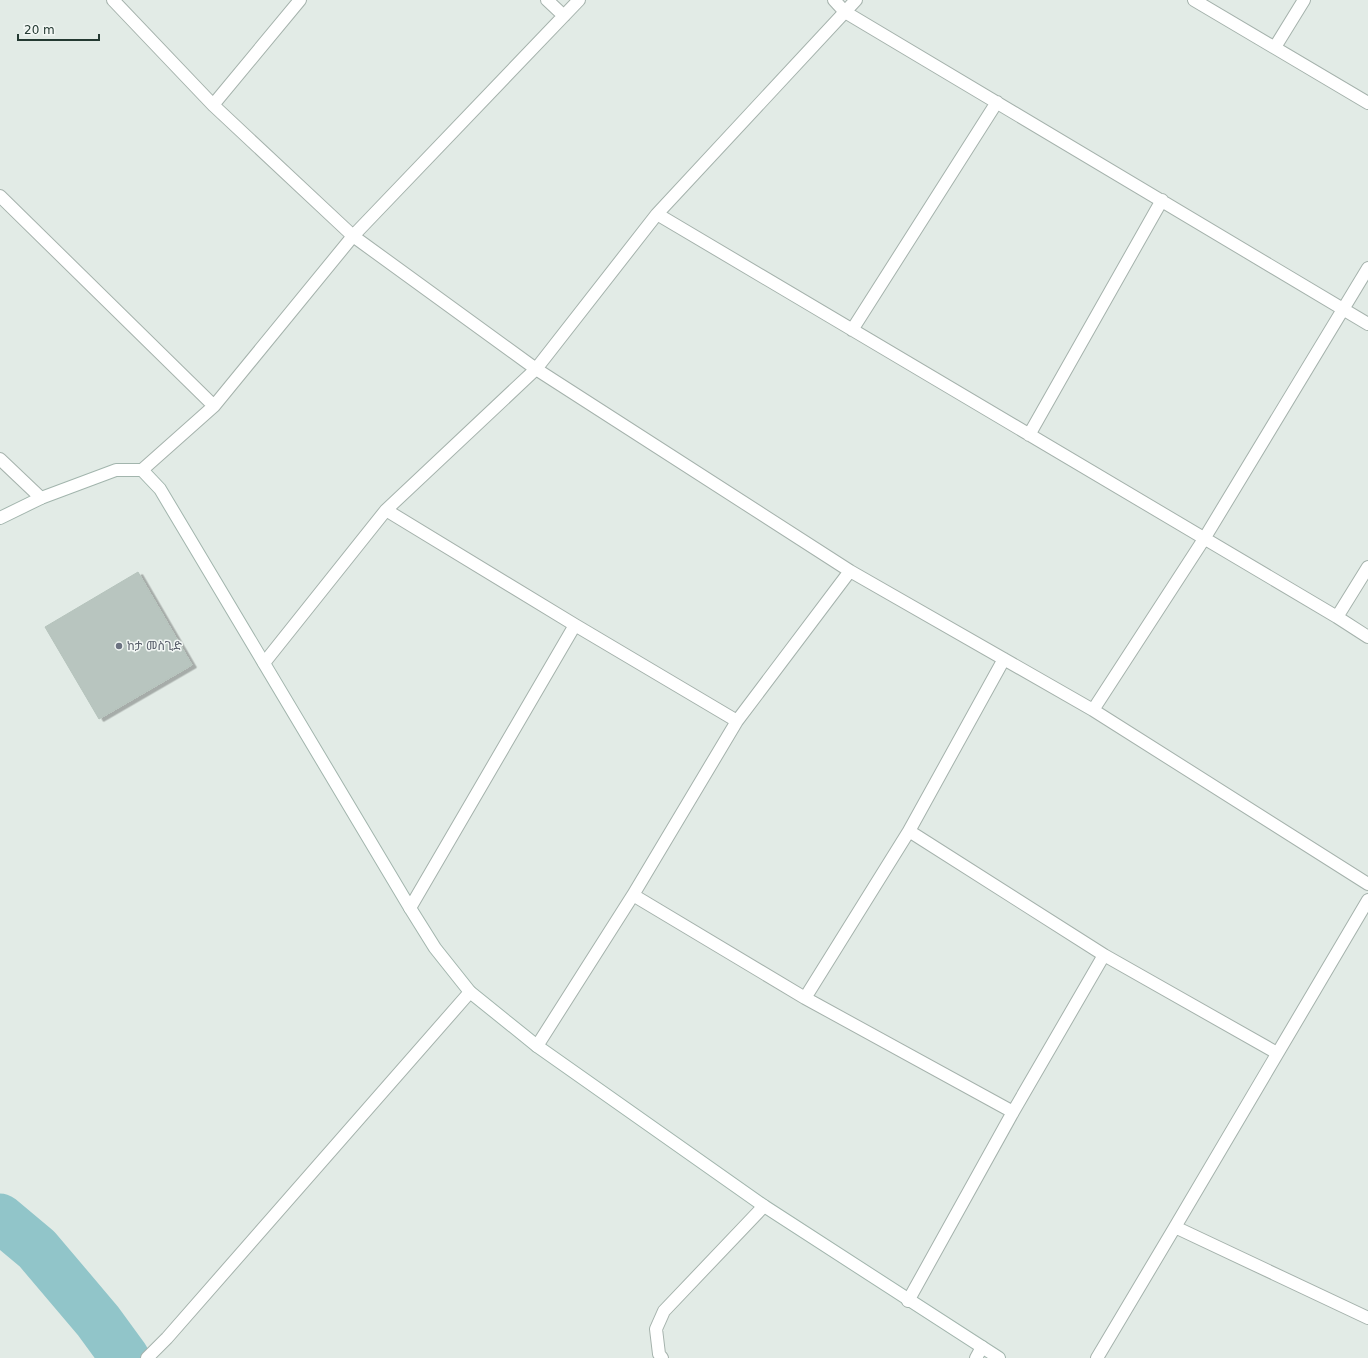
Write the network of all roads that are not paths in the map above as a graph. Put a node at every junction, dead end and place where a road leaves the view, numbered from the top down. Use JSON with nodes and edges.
{"nodes":[{"id":1,"x":113,"y":0,"type":"edge"},
{"id":2,"x":300,"y":0,"type":"edge"},
{"id":3,"x":547,"y":0,"type":"edge"},
{"id":4,"x":579,"y":0,"type":"edge"},
{"id":5,"x":834,"y":0,"type":"edge"},
{"id":6,"x":856,"y":0,"type":"edge"},
{"id":7,"x":1194,"y":0,"type":"edge"},
{"id":8,"x":1304,"y":0,"type":"edge"},
{"id":9,"x":845,"y":12,"type":"junction"},
{"id":10,"x":564,"y":16,"type":"junction"},
{"id":11,"x":1275,"y":47,"type":"junction"},
{"id":12,"x":997,"y":102,"type":"junction"},
{"id":13,"x":1368,"y":103,"type":"edge"},
{"id":14,"x":213,"y":105,"type":"junction"},
{"id":15,"x":0,"y":196,"type":"edge"},
{"id":16,"x":1162,"y":200,"type":"junction"},
{"id":17,"x":657,"y":214,"type":"junction"},
{"id":18,"x":353,"y":236,"type":"junction"},
{"id":19,"x":1368,"y":268,"type":"edge"},
{"id":20,"x":1344,"y":309,"type":"junction"},
{"id":21,"x":1368,"y":324,"type":"edge"},
{"id":22,"x":852,"y":330,"type":"junction"},
{"id":23,"x":536,"y":369,"type":"junction"},
{"id":24,"x":214,"y":406,"type":"junction"},
{"id":25,"x":1029,"y":435,"type":"junction"},
{"id":26,"x":0,"y":459,"type":"edge"},
{"id":27,"x":142,"y":470,"type":"junction"},
{"id":28,"x":41,"y":498,"type":"junction"},
{"id":29,"x":386,"y":510,"type":"junction"},
{"id":30,"x":0,"y":518,"type":"edge"},
{"id":31,"x":1204,"y":539,"type":"junction"},
{"id":32,"x":1368,"y":567,"type":"edge"},
{"id":33,"x":850,"y":572,"type":"junction"},
{"id":34,"x":1337,"y":617,"type":"junction"},
{"id":35,"x":575,"y":625,"type":"junction"},
{"id":36,"x":1368,"y":637,"type":"edge"},
{"id":37,"x":1004,"y":659,"type":"junction"},
{"id":38,"x":264,"y":663,"type":"junction"},
{"id":39,"x":1092,"y":710,"type":"junction"},
{"id":40,"x":737,"y":721,"type":"junction"},
{"id":41,"x":909,"y":831,"type":"junction"},
{"id":42,"x":1368,"y":884,"type":"edge"},
{"id":43,"x":633,"y":895,"type":"junction"},
{"id":44,"x":1368,"y":900,"type":"edge"},
{"id":45,"x":410,"y":908,"type":"junction"},
{"id":46,"x":1104,"y":955,"type":"junction"},
{"id":47,"x":470,"y":992,"type":"junction"},
{"id":48,"x":805,"y":998,"type":"junction"},
{"id":49,"x":537,"y":1046,"type":"junction"},
{"id":50,"x":1277,"y":1054,"type":"junction"},
{"id":51,"x":1013,"y":1112,"type":"junction"},
{"id":52,"x":764,"y":1206,"type":"junction"},
{"id":53,"x":1175,"y":1227,"type":"junction"},
{"id":54,"x":908,"y":1301,"type":"junction"},
{"id":55,"x":1368,"y":1318,"type":"edge"},
{"id":56,"x":982,"y":1347,"type":"junction"},
{"id":57,"x":148,"y":1358,"type":"edge"},
{"id":58,"x":662,"y":1358,"type":"edge"},
{"id":59,"x":976,"y":1358,"type":"edge"},
{"id":60,"x":999,"y":1358,"type":"edge"},
{"id":61,"x":1097,"y":1358,"type":"edge"}],
"edges":[{"from":1,"to":14,"type":"street"},
{"from":2,"to":14,"type":"street"},
{"from":3,"to":10,"type":"street"},
{"from":4,"to":10,"type":"street"},
{"from":5,"to":9,"type":"street"},
{"from":6,"to":9,"type":"street"},
{"from":7,"to":11,"type":"street"},
{"from":8,"to":11,"type":"street"},
{"from":9,"to":12,"type":"street"},
{"from":9,"to":17,"type":"street"},
{"from":10,"to":18,"type":"street"},
{"from":11,"to":13,"type":"street"},
{"from":12,"to":16,"type":"street"},
{"from":12,"to":22,"type":"street"},
{"from":14,"to":18,"type":"street"},
{"from":15,"to":24,"type":"street"},
{"from":16,"to":20,"type":"street"},
{"from":16,"to":25,"type":"street"},
{"from":17,"to":22,"type":"street"},
{"from":17,"to":23,"type":"street"},
{"from":18,"to":23,"type":"street"},
{"from":18,"to":24,"type":"street"},
{"from":19,"to":20,"type":"street"},
{"from":20,"to":21,"type":"street"},
{"from":20,"to":31,"type":"street"},
{"from":22,"to":25,"type":"street"},
{"from":23,"to":29,"type":"street"},
{"from":23,"to":33,"type":"street"},
{"from":24,"to":27,"type":"street"},
{"from":25,"to":31,"type":"street"},
{"from":26,"to":28,"type":"street"},
{"from":27,"to":28,"type":"street"},
{"from":27,"to":38,"type":"street"},
{"from":28,"to":30,"type":"street"},
{"from":29,"to":35,"type":"street"},
{"from":29,"to":38,"type":"street"},
{"from":31,"to":34,"type":"street"},
{"from":31,"to":39,"type":"street"},
{"from":32,"to":34,"type":"street"},
{"from":33,"to":37,"type":"street"},
{"from":33,"to":40,"type":"street"},
{"from":34,"to":36,"type":"street"},
{"from":35,"to":40,"type":"street"},
{"from":35,"to":45,"type":"street"},
{"from":37,"to":39,"type":"street"},
{"from":37,"to":41,"type":"street"},
{"from":38,"to":45,"type":"street"},
{"from":39,"to":42,"type":"street"},
{"from":40,"to":43,"type":"street"},
{"from":41,"to":46,"type":"street"},
{"from":41,"to":48,"type":"street"},
{"from":43,"to":48,"type":"street"},
{"from":43,"to":49,"type":"street"},
{"from":44,"to":50,"type":"street"},
{"from":45,"to":47,"type":"street"},
{"from":46,"to":50,"type":"street"},
{"from":46,"to":51,"type":"street"},
{"from":47,"to":49,"type":"street"},
{"from":47,"to":57,"type":"street"},
{"from":48,"to":51,"type":"street"},
{"from":49,"to":52,"type":"street"},
{"from":50,"to":53,"type":"street"},
{"from":51,"to":54,"type":"street"},
{"from":52,"to":54,"type":"street"},
{"from":52,"to":58,"type":"street"},
{"from":53,"to":55,"type":"street"},
{"from":53,"to":61,"type":"street"},
{"from":54,"to":56,"type":"street"},
{"from":56,"to":59,"type":"street"},
{"from":56,"to":60,"type":"street"}]}
